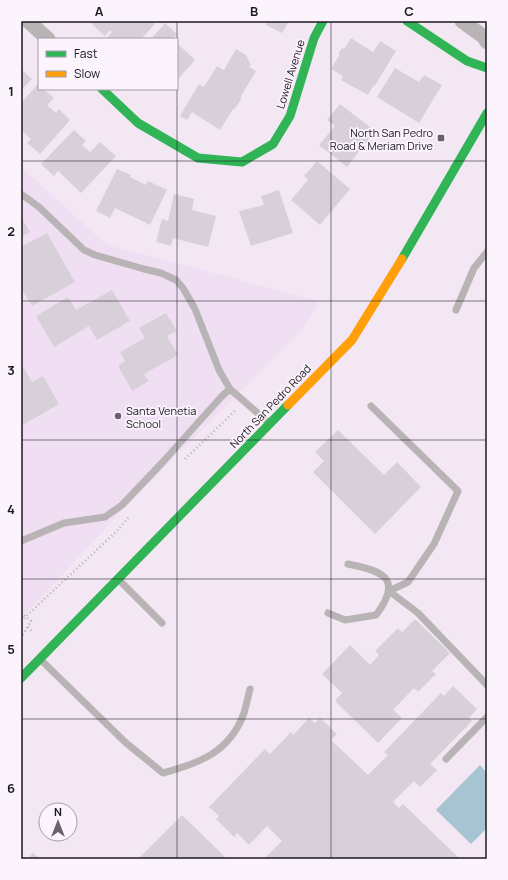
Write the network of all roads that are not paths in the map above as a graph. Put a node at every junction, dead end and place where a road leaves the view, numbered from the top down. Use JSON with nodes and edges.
{"nodes":[{"id":1,"x":28,"y":21,"type":"edge"},
{"id":2,"x":323,"y":21,"type":"edge"},
{"id":3,"x":407,"y":21,"type":"edge"},
{"id":4,"x":462,"y":21,"type":"edge"},
{"id":5,"x":47,"y":38,"type":"edge"},
{"id":6,"x":487,"y":42,"type":"edge"},
{"id":7,"x":487,"y":68,"type":"edge"},
{"id":8,"x":103,"y":90,"type":"edge"},
{"id":9,"x":487,"y":113,"type":"edge"},
{"id":10,"x":21,"y":194,"type":"edge"},
{"id":11,"x":487,"y":252,"type":"edge"},
{"id":12,"x":456,"y":310,"type":"dead end"},
{"id":13,"x":230,"y":389,"type":"junction"},
{"id":14,"x":371,"y":406,"type":"dead end"},
{"id":15,"x":270,"y":424,"type":"junction"},
{"id":16,"x":21,"y":541,"type":"edge"},
{"id":17,"x":348,"y":564,"type":"dead end"},
{"id":18,"x":118,"y":578,"type":"junction"},
{"id":19,"x":389,"y":591,"type":"junction"},
{"id":20,"x":328,"y":613,"type":"dead end"},
{"id":21,"x":162,"y":623,"type":"dead end"},
{"id":22,"x":40,"y":658,"type":"junction"},
{"id":23,"x":21,"y":678,"type":"edge"},
{"id":24,"x":487,"y":685,"type":"edge"},
{"id":25,"x":250,"y":689,"type":"dead end"},
{"id":26,"x":487,"y":718,"type":"edge"},
{"id":27,"x":446,"y":759,"type":"dead end"}],
"edges":[{"from":1,"to":5,"type":"street"},
{"from":2,"to":8,"type":"main road","name":"Lowell Avenue"},
{"from":3,"to":7,"type":"main road"},
{"from":4,"to":6,"type":"street"},
{"from":9,"to":15,"type":"main road","name":"North San Pedro Road"},
{"from":10,"to":13,"type":"lane"},
{"from":11,"to":12,"type":"lane"},
{"from":13,"to":15,"type":"lane"},
{"from":13,"to":16,"type":"lane"},
{"from":14,"to":19,"type":"lane"},
{"from":15,"to":18,"type":"main road","name":"North San Pedro Road"},
{"from":17,"to":19,"type":"lane"},
{"from":18,"to":21,"type":"lane"},
{"from":18,"to":22,"type":"main road","name":"North San Pedro Road"},
{"from":19,"to":20,"type":"lane"},
{"from":19,"to":24,"type":"lane"},
{"from":22,"to":23,"type":"main road","name":"North San Pedro Road"},
{"from":22,"to":25,"type":"lane"},
{"from":26,"to":27,"type":"lane"}]}
